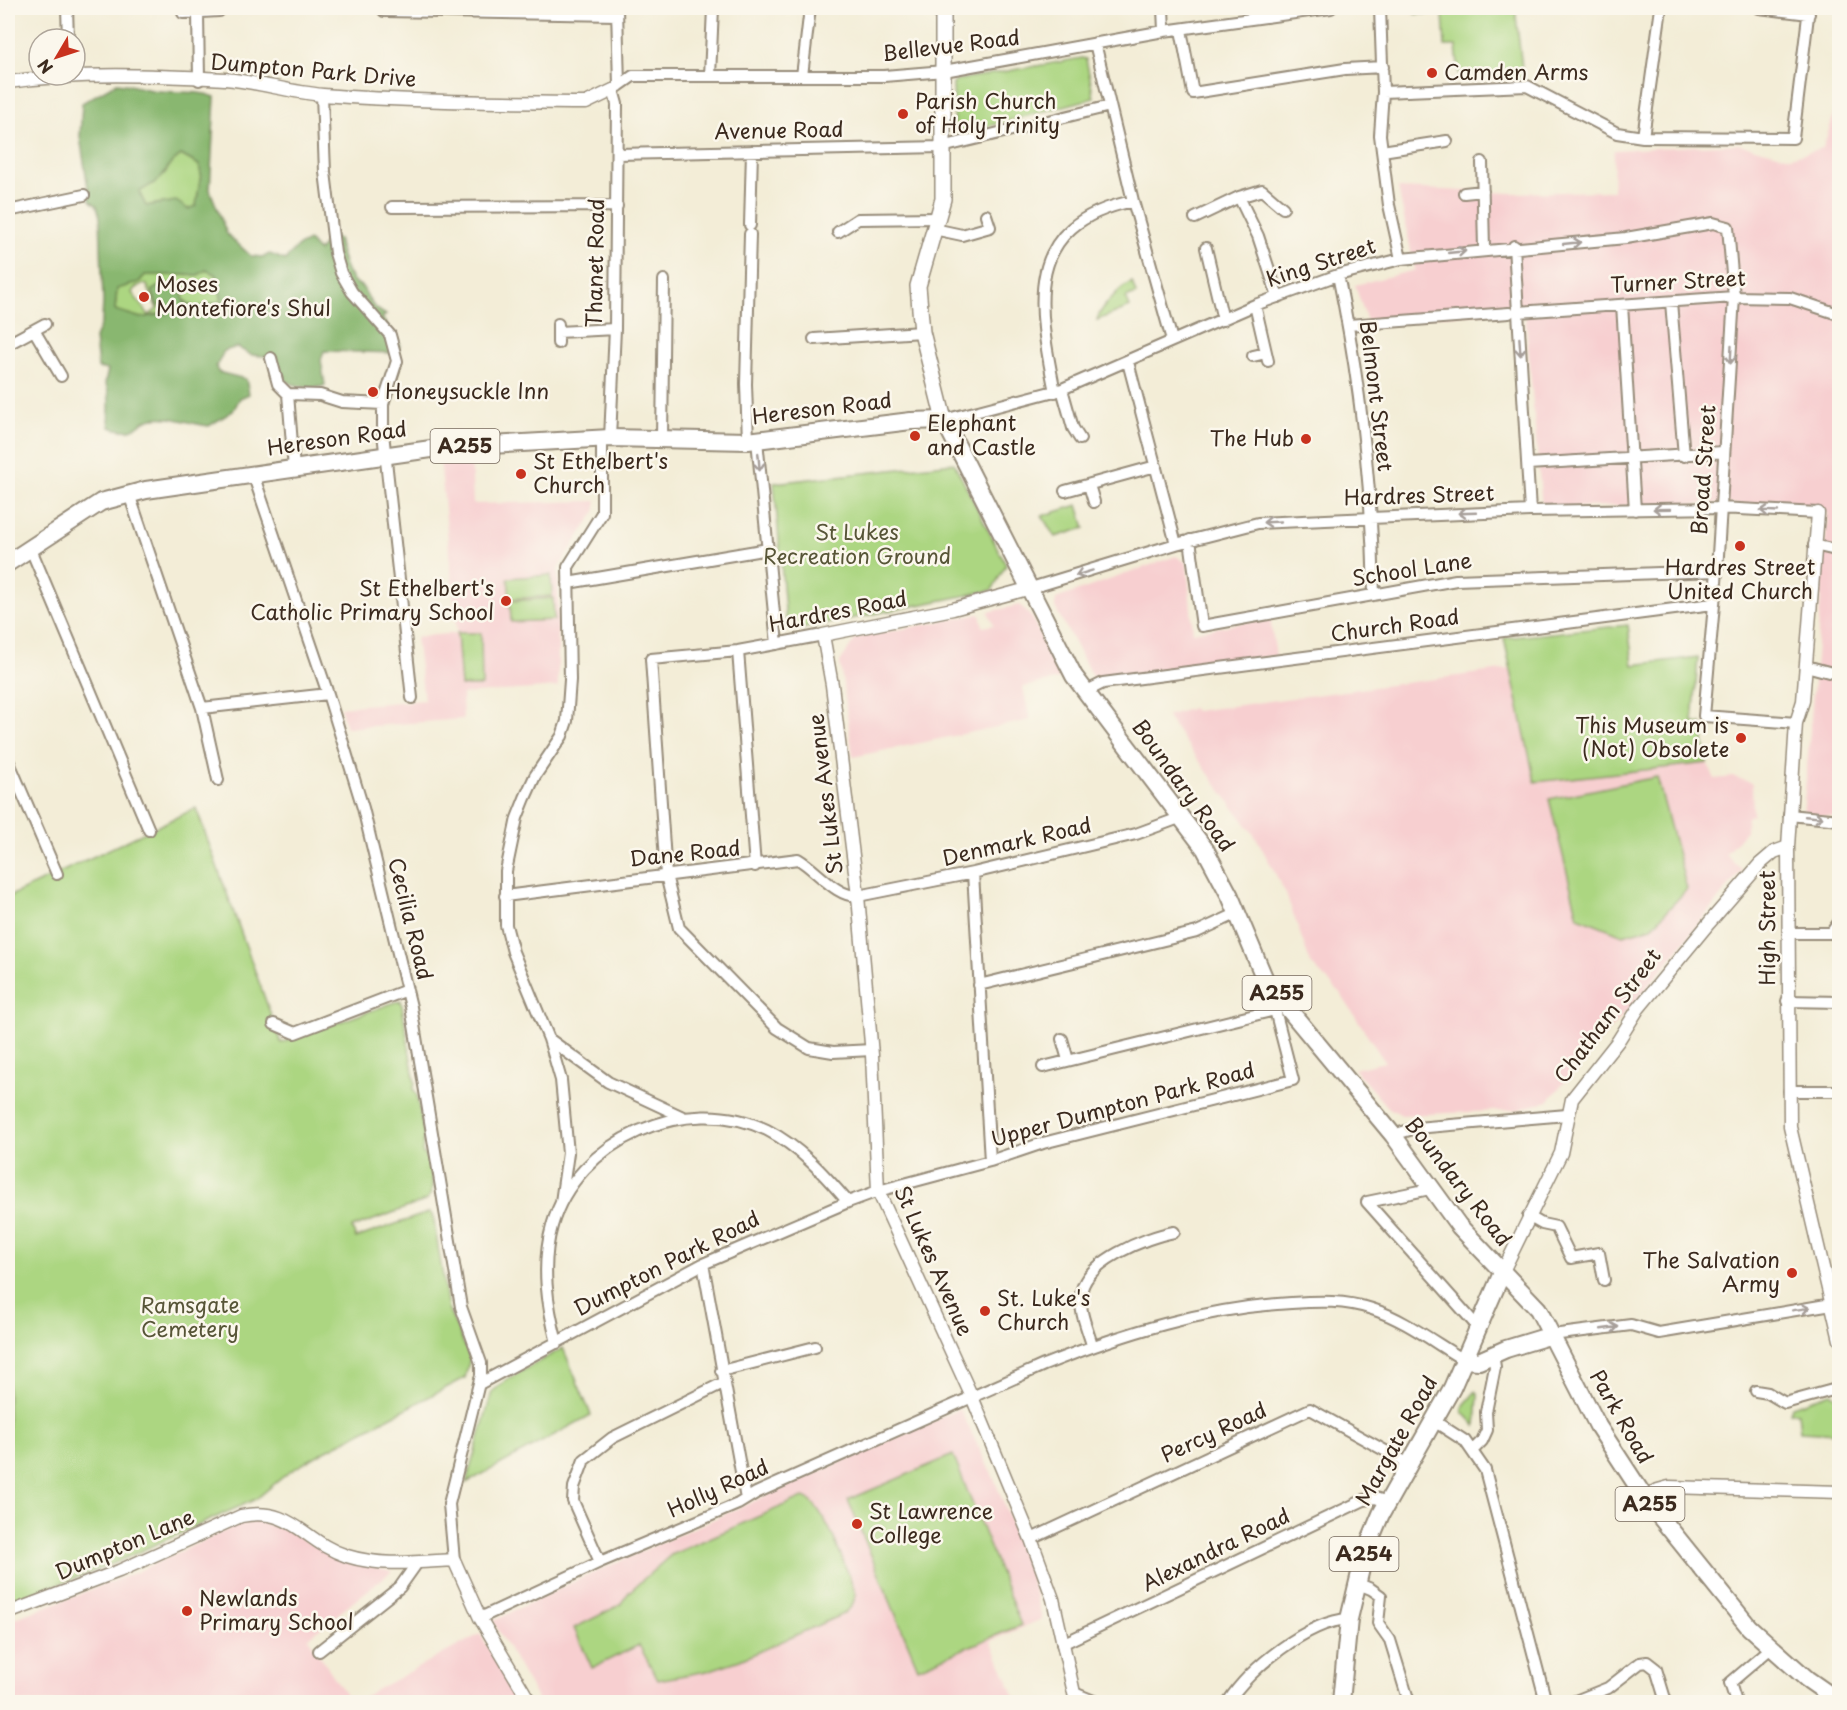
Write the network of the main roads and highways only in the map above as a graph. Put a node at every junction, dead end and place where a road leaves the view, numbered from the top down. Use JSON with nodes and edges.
{"nodes":[{"id":1,"x":944,"y":8,"type":"edge"},
{"id":2,"x":944,"y":420,"type":"junction"},
{"id":3,"x":8,"y":563,"type":"edge"},
{"id":4,"x":1502,"y":1273,"type":"junction"},
{"id":5,"x":1552,"y":1335,"type":"junction"},
{"id":6,"x":1470,"y":1343,"type":"joint"},
{"id":7,"x":1464,"y":1360,"type":"junction"},
{"id":8,"x":1341,"y":1702,"type":"edge"},
{"id":9,"x":1839,"y":1702,"type":"edge"}],
"edges":[{"from":1,"to":2,"type":"main road"},
{"from":2,"to":3,"type":"main road","name":"Hereson Road","number":"A255"},
{"from":2,"to":4,"type":"main road","name":"Boundary Road","number":"A255"},
{"from":4,"to":5,"type":"main road","name":"Park Road","number":"A255"},
{"from":4,"to":6,"type":"main road","name":"Chatham Street","number":"A254"},
{"from":5,"to":7,"type":"main road"},
{"from":5,"to":9,"type":"main road","name":"Park Road","number":"A255"},
{"from":6,"to":7,"type":"main road","name":"Margate Road","number":"A254"},
{"from":7,"to":8,"type":"main road","name":"Margate Road","number":"A254"}]}
